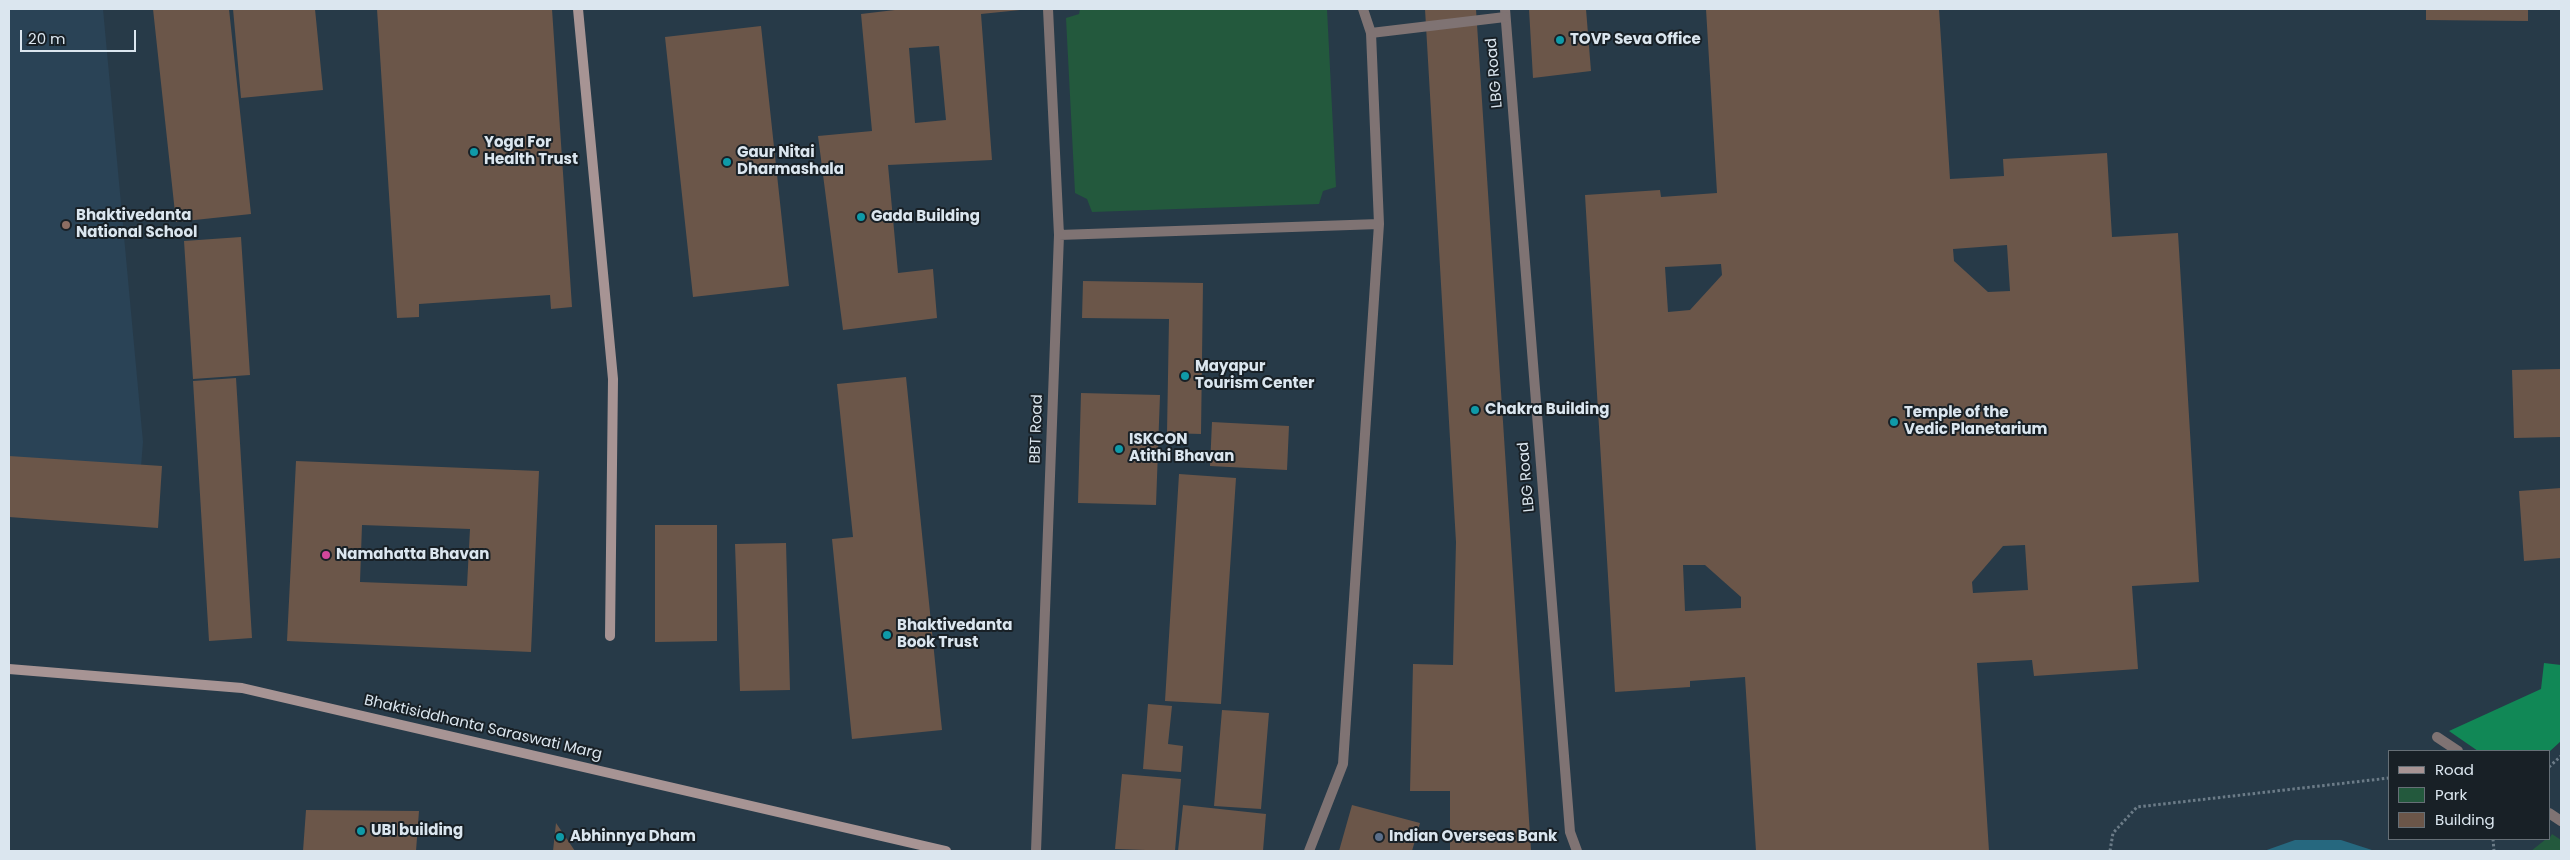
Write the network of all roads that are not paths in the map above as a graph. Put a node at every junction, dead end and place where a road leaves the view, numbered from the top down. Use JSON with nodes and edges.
{"nodes":[{"id":1,"x":578,"y":9,"type":"edge"},
{"id":2,"x":1048,"y":9,"type":"edge"},
{"id":3,"x":1364,"y":9,"type":"edge"},
{"id":4,"x":1505,"y":13,"type":"edge"},
{"id":5,"x":1371,"y":33,"type":"junction"},
{"id":6,"x":1378,"y":224,"type":"junction"},
{"id":7,"x":1059,"y":235,"type":"junction"},
{"id":8,"x":610,"y":636,"type":"dead end"},
{"id":9,"x":9,"y":669,"type":"edge"},
{"id":10,"x":2437,"y":737,"type":"dead end"},
{"id":11,"x":2456,"y":750,"type":"edge"},
{"id":12,"x":2550,"y":814,"type":"edge"},
{"id":13,"x":2561,"y":821,"type":"edge"},
{"id":14,"x":946,"y":851,"type":"edge"},
{"id":15,"x":1036,"y":851,"type":"edge"},
{"id":16,"x":1309,"y":851,"type":"edge"},
{"id":17,"x":1577,"y":851,"type":"edge"}],
"edges":[{"from":1,"to":8,"type":"main road"},
{"from":2,"to":7,"type":"street","name":"BBT Road"},
{"from":3,"to":5,"type":"street"},
{"from":4,"to":5,"type":"street"},
{"from":4,"to":17,"type":"street","name":"LBG Road"},
{"from":5,"to":6,"type":"street"},
{"from":6,"to":7,"type":"street"},
{"from":6,"to":16,"type":"street"},
{"from":7,"to":15,"type":"street","name":"BBT Road"},
{"from":9,"to":14,"type":"main road","name":"Bhaktisiddhanta Saraswati Marg"},
{"from":10,"to":11,"type":"street"},
{"from":12,"to":13,"type":"street"}]}
